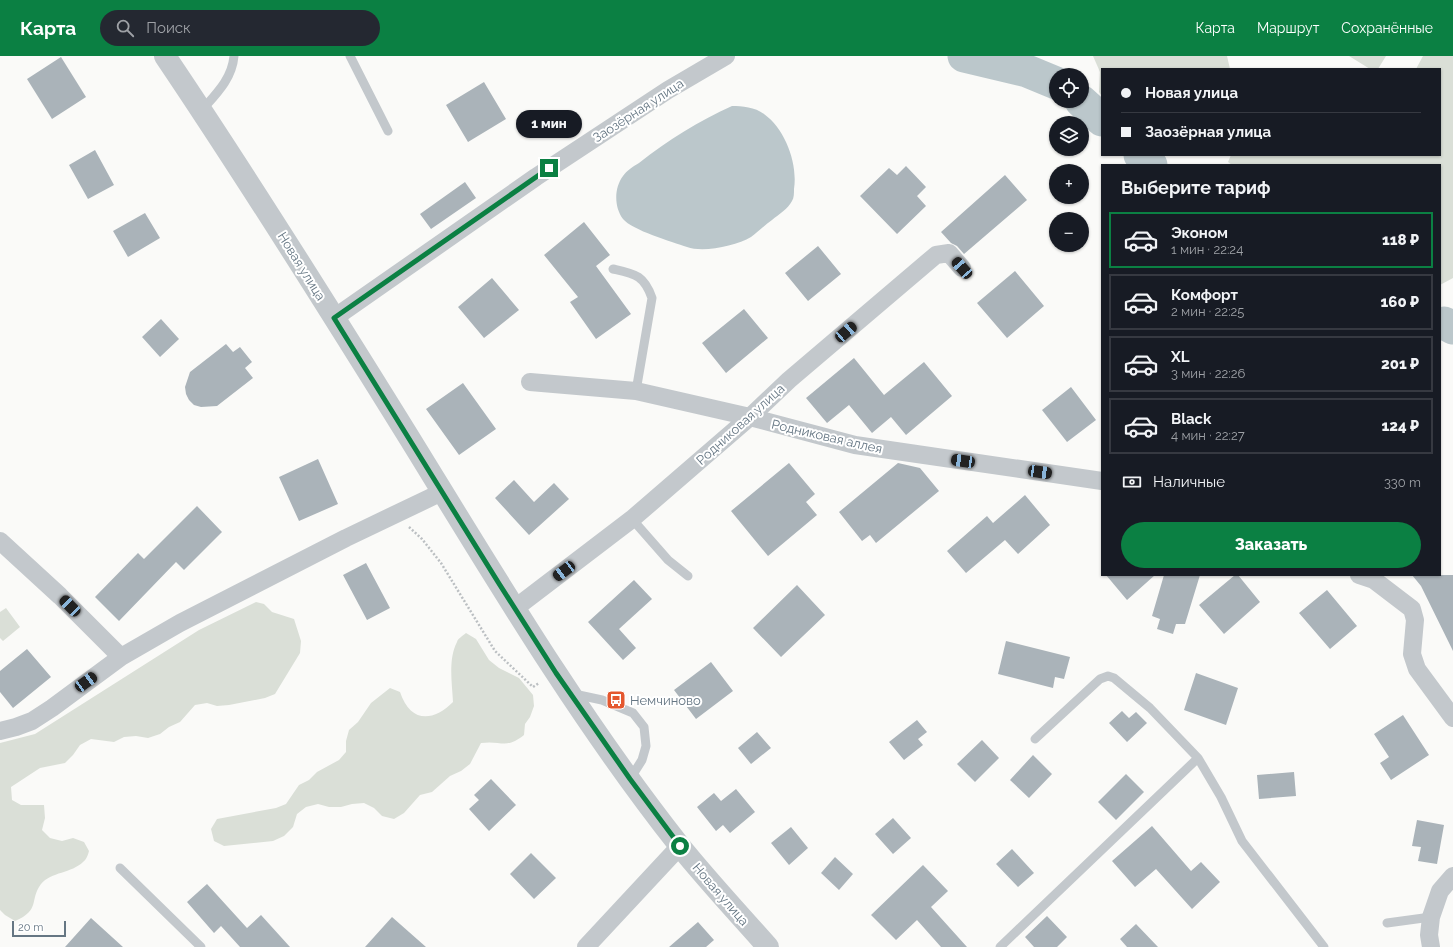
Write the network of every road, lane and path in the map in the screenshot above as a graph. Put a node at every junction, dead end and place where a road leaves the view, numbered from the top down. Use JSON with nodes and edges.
{"nodes":[{"id":1,"x":165,"y":56,"type":"edge"},
{"id":2,"x":234,"y":56,"type":"edge"},
{"id":3,"x":350,"y":56,"type":"edge"},
{"id":4,"x":726,"y":56,"type":"edge"},
{"id":5,"x":202,"y":110,"type":"junction"},
{"id":6,"x":388,"y":130,"type":"dead end"},
{"id":7,"x":962,"y":268,"type":"dead end"},
{"id":8,"x":613,"y":269,"type":"dead end"},
{"id":9,"x":334,"y":318,"type":"junction"},
{"id":10,"x":530,"y":382,"type":"dead end"},
{"id":11,"x":636,"y":391,"type":"junction"},
{"id":12,"x":750,"y":417,"type":"junction"},
{"id":13,"x":1101,"y":481,"type":"edge"},
{"id":14,"x":442,"y":492,"type":"junction"},
{"id":15,"x":395,"y":514,"type":"junction"},
{"id":16,"x":632,"y":519,"type":"junction"},
{"id":17,"x":0,"y":541,"type":"edge"},
{"id":18,"x":688,"y":576,"type":"dead end"},
{"id":19,"x":1363,"y":576,"type":"edge"},
{"id":20,"x":514,"y":609,"type":"junction"},
{"id":21,"x":121,"y":657,"type":"junction"},
{"id":22,"x":540,"y":683,"type":"dead end"},
{"id":23,"x":569,"y":693,"type":"junction"},
{"id":24,"x":1453,"y":718,"type":"edge"},
{"id":25,"x":0,"y":731,"type":"edge"},
{"id":26,"x":1035,"y":739,"type":"dead end"},
{"id":27,"x":1198,"y":758,"type":"junction"},
{"id":28,"x":630,"y":779,"type":"junction"},
{"id":29,"x":680,"y":846,"type":"junction"},
{"id":30,"x":120,"y":868,"type":"dead end"},
{"id":31,"x":1453,"y":876,"type":"edge"},
{"id":32,"x":1431,"y":918,"type":"junction"},
{"id":33,"x":1387,"y":923,"type":"dead end"},
{"id":34,"x":201,"y":947,"type":"edge"},
{"id":35,"x":586,"y":947,"type":"edge"},
{"id":36,"x":768,"y":947,"type":"edge"},
{"id":37,"x":1000,"y":947,"type":"edge"},
{"id":38,"x":1324,"y":947,"type":"edge"},
{"id":39,"x":1431,"y":947,"type":"edge"}],
"edges":[{"from":1,"to":5,"type":"street","name":"Новая улица"},
{"from":2,"to":5,"type":"lane"},
{"from":3,"to":6,"type":"lane"},
{"from":4,"to":9,"type":"street","name":"Заозёрная улица"},
{"from":5,"to":9,"type":"street","name":"Новая улица"},
{"from":7,"to":12,"type":"street","name":"Родниковая улица"},
{"from":8,"to":11,"type":"lane"},
{"from":9,"to":14,"type":"street","name":"Новая улица"},
{"from":10,"to":11,"type":"street","name":"Родниковая аллея"},
{"from":11,"to":12,"type":"street","name":"Родниковая аллея"},
{"from":12,"to":13,"type":"street","name":"Родниковая аллея"},
{"from":12,"to":16,"type":"street","name":"Родниковая улица"},
{"from":14,"to":15,"type":"street"},
{"from":14,"to":20,"type":"street","name":"Новая улица"},
{"from":15,"to":21,"type":"street"},
{"from":15,"to":22,"type":"path"},
{"from":16,"to":18,"type":"lane"},
{"from":16,"to":20,"type":"street","name":"Родниковая улица"},
{"from":17,"to":21,"type":"street"},
{"from":19,"to":24,"type":"street"},
{"from":20,"to":23,"type":"street","name":"Новая улица"},
{"from":21,"to":25,"type":"street"},
{"from":23,"to":28,"type":"street","name":"Новая улица"},
{"from":23,"to":28,"type":"lane"},
{"from":26,"to":27,"type":"lane"},
{"from":27,"to":37,"type":"lane"},
{"from":27,"to":38,"type":"lane"},
{"from":28,"to":29,"type":"street","name":"Новая улица"},
{"from":29,"to":35,"type":"street"},
{"from":29,"to":36,"type":"street","name":"Новая улица"},
{"from":30,"to":34,"type":"lane"},
{"from":31,"to":32,"type":"street"},
{"from":32,"to":33,"type":"lane"},
{"from":32,"to":39,"type":"street"}]}
